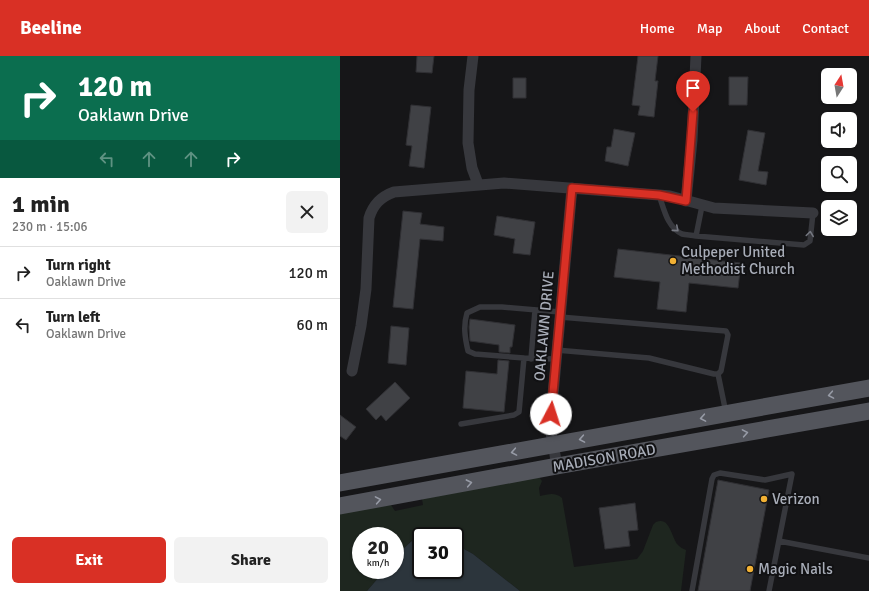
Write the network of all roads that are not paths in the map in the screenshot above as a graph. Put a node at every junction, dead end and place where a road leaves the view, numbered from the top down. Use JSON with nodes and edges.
{"nodes":[{"id":1,"x":473,"y":56,"type":"edge"},
{"id":2,"x":696,"y":56,"type":"edge"},
{"id":3,"x":478,"y":184,"type":"junction"},
{"id":4,"x":572,"y":188,"type":"junction"},
{"id":5,"x":659,"y":195,"type":"junction"},
{"id":6,"x":686,"y":201,"type":"junction"},
{"id":7,"x":702,"y":206,"type":"junction"},
{"id":8,"x":813,"y":213,"type":"joint"},
{"id":9,"x":696,"y":236,"type":"junction"},
{"id":10,"x":535,"y":310,"type":"junction"},
{"id":11,"x":560,"y":315,"type":"junction"},
{"id":12,"x":556,"y":355,"type":"junction"},
{"id":13,"x":524,"y":358,"type":"junction"},
{"id":14,"x":531,"y":359,"type":"junction"},
{"id":15,"x":352,"y":372,"type":"dead end"},
{"id":16,"x":718,"y":374,"type":"junction"},
{"id":17,"x":869,"y":388,"type":"edge"},
{"id":18,"x":869,"y":412,"type":"edge"},
{"id":19,"x":726,"y":414,"type":"junction"},
{"id":20,"x":461,"y":424,"type":"dead end"},
{"id":21,"x":552,"y":445,"type":"junction"},
{"id":22,"x":557,"y":466,"type":"junction"},
{"id":23,"x":340,"y":483,"type":"edge"},
{"id":24,"x":340,"y":506,"type":"edge"},
{"id":25,"x":779,"y":541,"type":"junction"},
{"id":26,"x":869,"y":558,"type":"edge"},
{"id":27,"x":692,"y":591,"type":"edge"},
{"id":28,"x":769,"y":591,"type":"edge"}],
"edges":[{"from":1,"to":3,"type":"street"},
{"from":2,"to":6,"type":"street"},
{"from":3,"to":4,"type":"street"},
{"from":3,"to":15,"type":"street"},
{"from":4,"to":5,"type":"street"},
{"from":4,"to":11,"type":"street","name":"OAKLAWN DRIVE"},
{"from":5,"to":6,"type":"street"},
{"from":5,"to":9,"type":"lane","one_way":true},
{"from":6,"to":7,"type":"street"},
{"from":7,"to":8,"type":"street"},
{"from":7,"to":9,"type":"lane"},
{"from":9,"to":8,"type":"lane","one_way":true},
{"from":10,"to":11,"type":"lane"},
{"from":10,"to":13,"type":"lane"},
{"from":10,"to":14,"type":"lane"},
{"from":11,"to":12,"type":"street","name":"OAKLAWN DRIVE"},
{"from":11,"to":16,"type":"lane"},
{"from":12,"to":14,"type":"lane"},
{"from":12,"to":16,"type":"lane"},
{"from":12,"to":21,"type":"street","name":"OAKLAWN DRIVE"},
{"from":13,"to":14,"type":"lane"},
{"from":13,"to":20,"type":"lane"},
{"from":16,"to":19,"type":"lane"},
{"from":17,"to":19,"type":"main road","name":"MADISON ROAD","one_way":true},
{"from":22,"to":18,"type":"main road","name":"MADISON ROAD","one_way":true},
{"from":19,"to":21,"type":"main road","name":"MADISON ROAD","one_way":true},
{"from":21,"to":22,"type":"street","name":"OAKLAWN DRIVE"},
{"from":21,"to":23,"type":"main road","name":"MADISON ROAD","one_way":true},
{"from":24,"to":22,"type":"main road","name":"MADISON ROAD","one_way":true},
{"from":25,"to":26,"type":"lane"},
{"from":25,"to":27,"type":"lane"},
{"from":25,"to":28,"type":"lane"}]}
